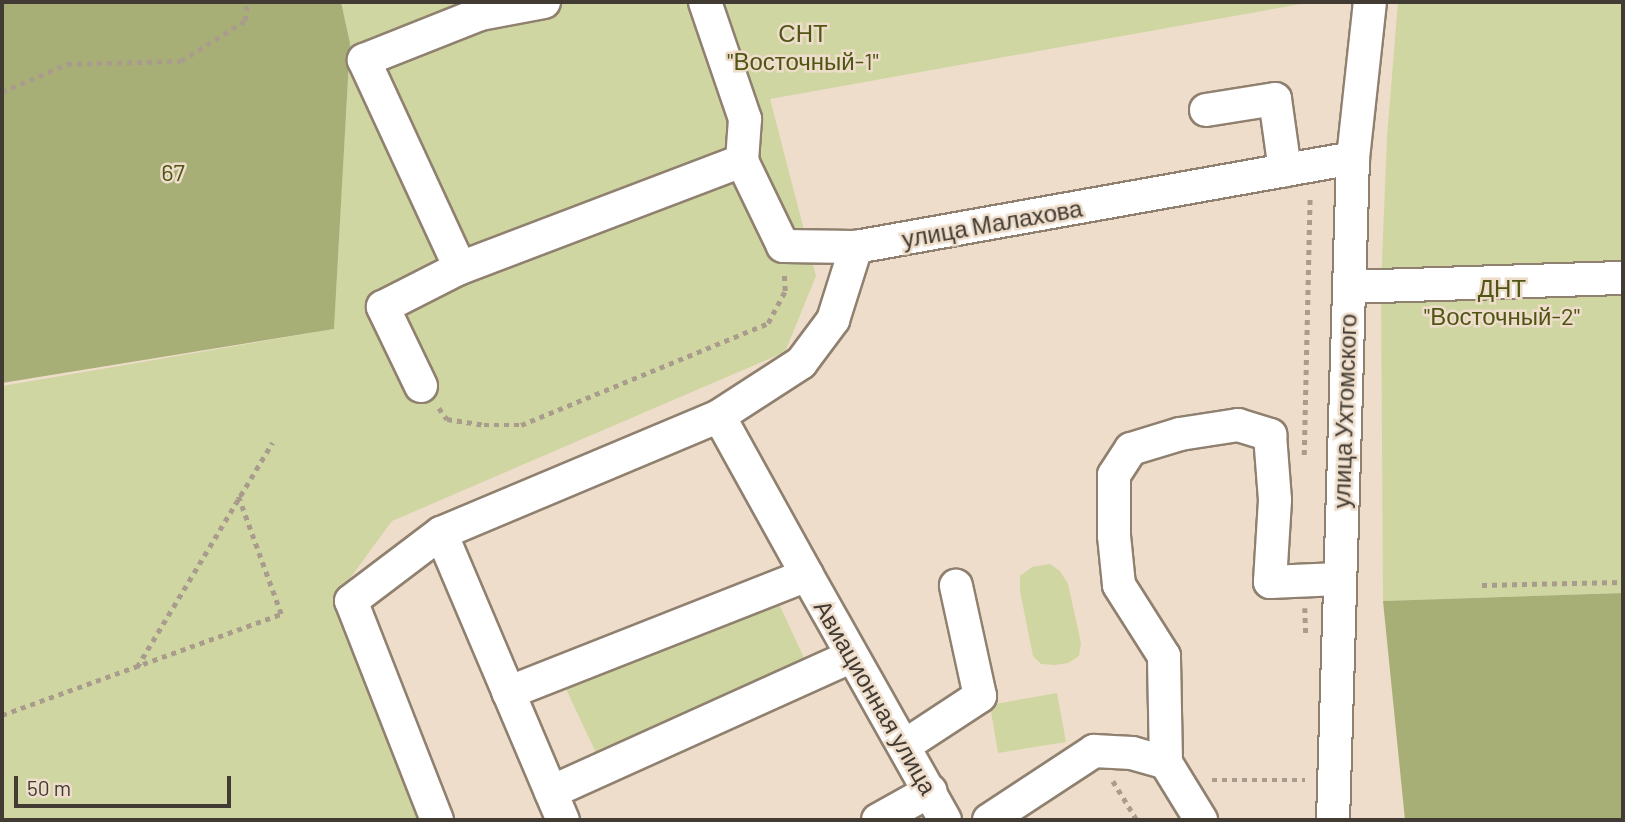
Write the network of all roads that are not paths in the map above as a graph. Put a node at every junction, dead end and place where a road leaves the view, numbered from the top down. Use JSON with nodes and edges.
{"nodes":[{"id":1,"x":544,"y":2,"type":"edge"},
{"id":2,"x":705,"y":2,"type":"edge"},
{"id":3,"x":1370,"y":2,"type":"edge"},
{"id":4,"x":1206,"y":110,"type":"dead end"},
{"id":5,"x":1353,"y":158,"type":"junction"},
{"id":6,"x":743,"y":161,"type":"junction"},
{"id":7,"x":1298,"y":168,"type":"junction"},
{"id":8,"x":856,"y":247,"type":"junction"},
{"id":9,"x":460,"y":268,"type":"junction"},
{"id":10,"x":1623,"y":278,"type":"edge"},
{"id":11,"x":1349,"y":287,"type":"junction"},
{"id":12,"x":421,"y":386,"type":"road end"},
{"id":13,"x":719,"y":416,"type":"junction"},
{"id":14,"x":441,"y":533,"type":"junction"},
{"id":15,"x":807,"y":575,"type":"junction"},
{"id":16,"x":1339,"y":579,"type":"junction"},
{"id":17,"x":956,"y":586,"type":"dead end"},
{"id":18,"x":852,"y":656,"type":"junction"},
{"id":19,"x":508,"y":693,"type":"junction"},
{"id":20,"x":904,"y":746,"type":"junction"},
{"id":21,"x":1171,"y":771,"type":"junction"},
{"id":22,"x":930,"y":791,"type":"junction"},
{"id":23,"x":557,"y":806,"type":"edge"},
{"id":24,"x":437,"y":820,"type":"edge"},
{"id":25,"x":878,"y":820,"type":"edge"},
{"id":26,"x":945,"y":820,"type":"edge"},
{"id":27,"x":989,"y":820,"type":"edge"},
{"id":28,"x":1201,"y":820,"type":"edge"},
{"id":29,"x":1333,"y":820,"type":"edge"}],
"edges":[{"from":1,"to":9,"type":"street"},
{"from":2,"to":6,"type":"street"},
{"from":3,"to":5,"type":"street","name":"улица Ухтомского"},
{"from":4,"to":7,"type":"street"},
{"from":5,"to":7,"type":"street","name":"улица Малахова"},
{"from":5,"to":11,"type":"street","name":"улица Ухтомского"},
{"from":6,"to":8,"type":"street","name":"улица Малахова"},
{"from":6,"to":9,"type":"street"},
{"from":7,"to":8,"type":"street","name":"улица Малахова"},
{"from":8,"to":13,"type":"street"},
{"from":9,"to":12,"type":"street"},
{"from":10,"to":11,"type":"street"},
{"from":11,"to":16,"type":"street","name":"улица Ухтомского"},
{"from":13,"to":14,"type":"street"},
{"from":13,"to":15,"type":"street","name":"Авиационная улица"},
{"from":14,"to":19,"type":"street"},
{"from":14,"to":24,"type":"street"},
{"from":15,"to":18,"type":"street","name":"Авиационная улица"},
{"from":15,"to":19,"type":"street"},
{"from":16,"to":21,"type":"street"},
{"from":16,"to":29,"type":"street","name":"улица Ухтомского"},
{"from":17,"to":20,"type":"street"},
{"from":18,"to":20,"type":"street","name":"Авиационная улица"},
{"from":18,"to":23,"type":"street"},
{"from":19,"to":23,"type":"street"},
{"from":20,"to":22,"type":"street","name":"Авиационная улица"},
{"from":21,"to":27,"type":"street"},
{"from":21,"to":28,"type":"street"},
{"from":22,"to":25,"type":"street"},
{"from":22,"to":26,"type":"street","name":"Авиационная улица"}]}
